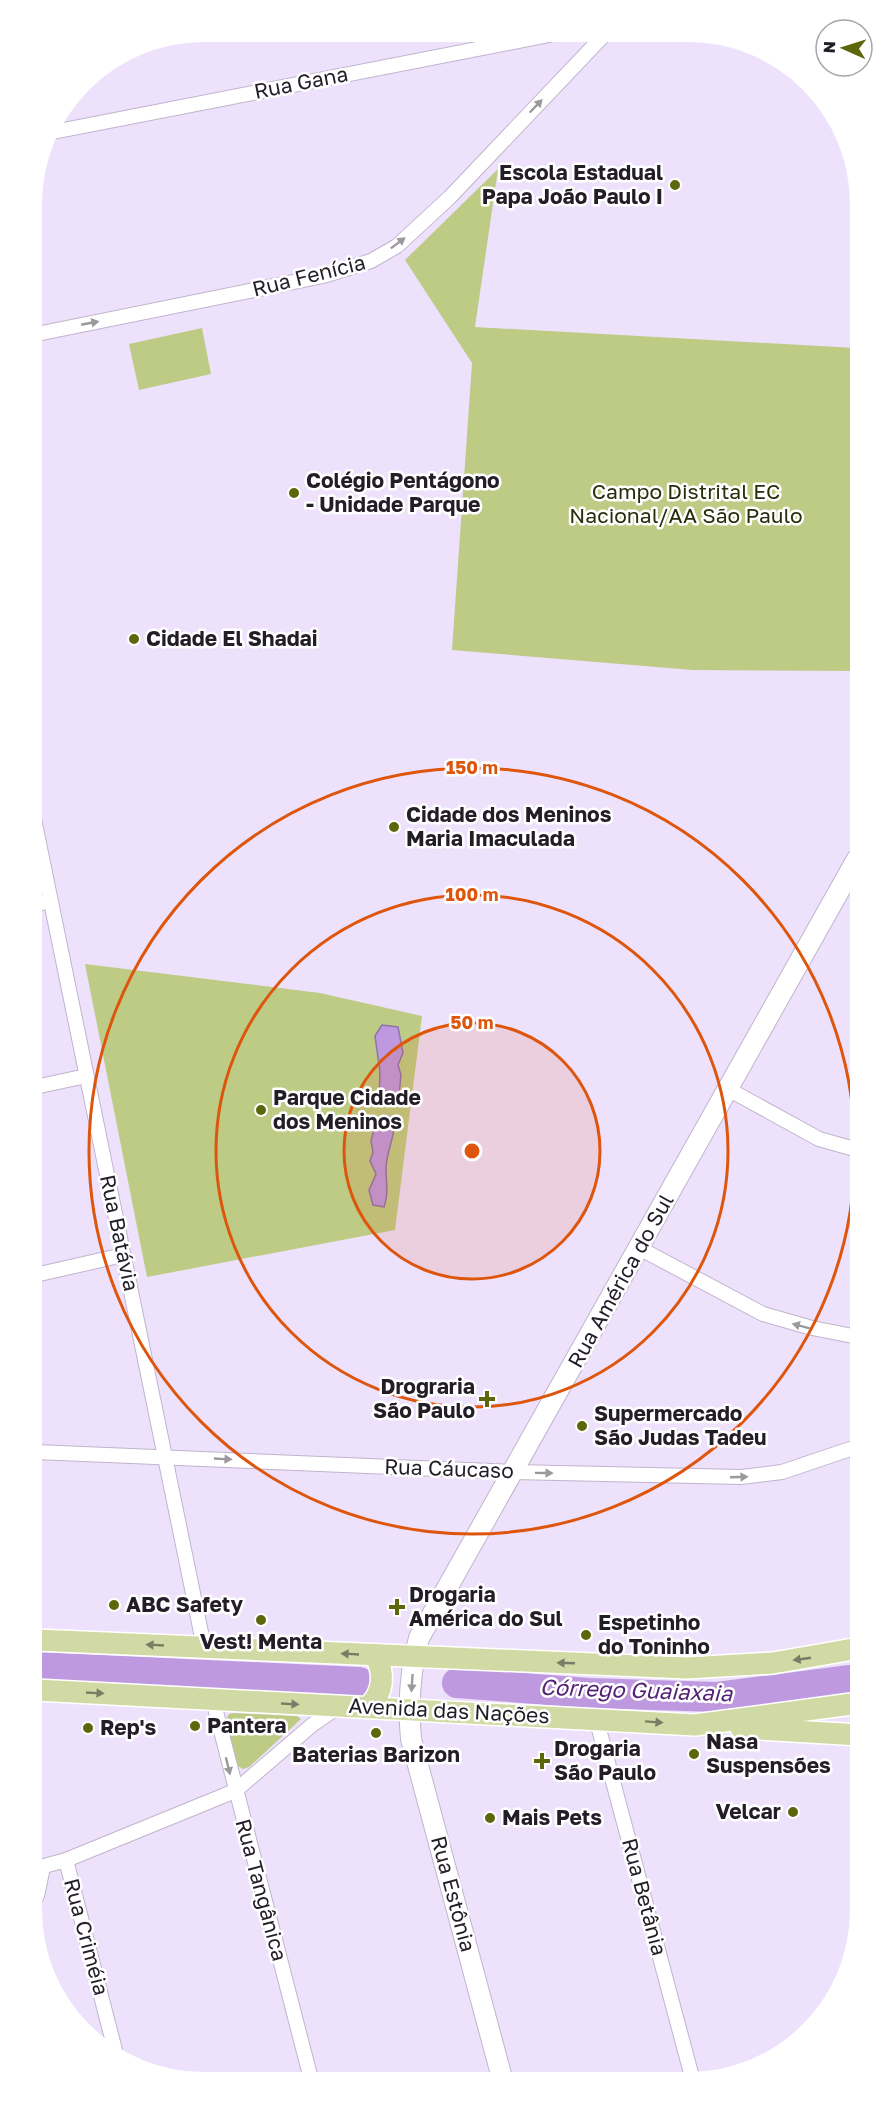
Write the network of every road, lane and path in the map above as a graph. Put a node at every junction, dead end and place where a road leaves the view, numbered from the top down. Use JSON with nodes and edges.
{"nodes":[{"id":1,"x":513,"y":42,"type":"edge"},
{"id":2,"x":597,"y":42,"type":"edge"},
{"id":3,"x":60,"y":131,"type":"edge"},
{"id":4,"x":42,"y":333,"type":"edge"},
{"id":5,"x":42,"y":860,"type":"edge"},
{"id":6,"x":850,"y":873,"type":"edge"},
{"id":7,"x":50,"y":901,"type":"junction"},
{"id":8,"x":42,"y":903,"type":"edge"},
{"id":9,"x":86,"y":1076,"type":"junction"},
{"id":10,"x":42,"y":1085,"type":"edge"},
{"id":11,"x":729,"y":1089,"type":"junction"},
{"id":12,"x":850,"y":1148,"type":"edge"},
{"id":13,"x":639,"y":1248,"type":"junction"},
{"id":14,"x":123,"y":1255,"type":"junction"},
{"id":15,"x":42,"y":1273,"type":"edge"},
{"id":16,"x":850,"y":1335,"type":"edge"},
{"id":17,"x":850,"y":1449,"type":"edge"},
{"id":18,"x":42,"y":1452,"type":"edge"},
{"id":19,"x":165,"y":1457,"type":"junction"},
{"id":20,"x":513,"y":1472,"type":"junction"},
{"id":21,"x":42,"y":1640,"type":"edge"},
{"id":22,"x":204,"y":1647,"type":"junction"},
{"id":23,"x":850,"y":1650,"type":"edge"},
{"id":24,"x":375,"y":1655,"type":"junction"},
{"id":25,"x":414,"y":1657,"type":"junction"},
{"id":26,"x":42,"y":1690,"type":"edge"},
{"id":27,"x":213,"y":1700,"type":"junction"},
{"id":28,"x":850,"y":1704,"type":"edge"},
{"id":29,"x":339,"y":1707,"type":"junction"},
{"id":30,"x":368,"y":1707,"type":"junction"},
{"id":31,"x":410,"y":1709,"type":"junction"},
{"id":32,"x":596,"y":1718,"type":"junction"},
{"id":33,"x":695,"y":1725,"type":"junction"},
{"id":34,"x":850,"y":1734,"type":"edge"},
{"id":35,"x":235,"y":1791,"type":"junction"},
{"id":36,"x":66,"y":1860,"type":"junction"},
{"id":37,"x":42,"y":1867,"type":"edge"},
{"id":38,"x":114,"y":2044,"type":"edge"},
{"id":39,"x":309,"y":2072,"type":"edge"},
{"id":40,"x":500,"y":2072,"type":"edge"},
{"id":41,"x":691,"y":2072,"type":"edge"}],
"edges":[{"from":1,"to":3,"type":"street","name":"Rua Gana"},
{"from":4,"to":2,"type":"street","name":"Rua Fenícia","one_way":true},
{"from":5,"to":7,"type":"street","name":"Rua Batávia"},
{"from":6,"to":11,"type":"main road","name":"Rua América do Sul"},
{"from":7,"to":8,"type":"street"},
{"from":7,"to":9,"type":"street","name":"Rua Batávia"},
{"from":9,"to":10,"type":"street"},
{"from":9,"to":14,"type":"street","name":"Rua Batávia"},
{"from":11,"to":12,"type":"street"},
{"from":11,"to":13,"type":"main road","name":"Rua América do Sul"},
{"from":16,"to":13,"type":"street","one_way":true},
{"from":13,"to":20,"type":"main road","name":"Rua América do Sul"},
{"from":14,"to":15,"type":"street"},
{"from":14,"to":19,"type":"street","name":"Rua Batávia"},
{"from":20,"to":17,"type":"street","name":"Rua Cáucaso","one_way":true},
{"from":18,"to":19,"type":"street","name":"Rua Cáucaso"},
{"from":19,"to":20,"type":"street","name":"Rua Cáucaso","one_way":true},
{"from":19,"to":22,"type":"street","name":"Rua Batávia"},
{"from":20,"to":25,"type":"main road","name":"Rua América do Sul"},
{"from":22,"to":21,"type":"main road","one_way":true},
{"from":24,"to":22,"type":"main road","one_way":true},
{"from":23,"to":25,"type":"main road","one_way":true},
{"from":24,"to":25,"type":"main road"},
{"from":24,"to":30,"type":"main road"},
{"from":25,"to":31,"type":"main road","name":"Rua América do Sul","one_way":true},
{"from":26,"to":27,"type":"main road","name":"Avenida das Nações","one_way":true},
{"from":27,"to":29,"type":"main road","name":"Avenida das Nações","one_way":true},
{"from":27,"to":35,"type":"street","name":"Rua Tangânica","one_way":true},
{"from":28,"to":33,"type":"main road","name":"Avenida das Nações"},
{"from":29,"to":30,"type":"main road","name":"Avenida das Nações"},
{"from":29,"to":35,"type":"street"},
{"from":30,"to":31,"type":"main road","name":"Avenida das Nações"},
{"from":31,"to":32,"type":"main road","name":"Avenida das Nações"},
{"from":31,"to":40,"type":"main road","name":"Rua Estônia"},
{"from":32,"to":33,"type":"main road","name":"Avenida das Nações","one_way":true},
{"from":32,"to":41,"type":"street","name":"Rua Betânia"},
{"from":33,"to":34,"type":"main road"},
{"from":35,"to":36,"type":"street"},
{"from":35,"to":39,"type":"street","name":"Rua Tangânica"},
{"from":36,"to":37,"type":"street"},
{"from":36,"to":38,"type":"street","name":"Rua Criméia"}]}
